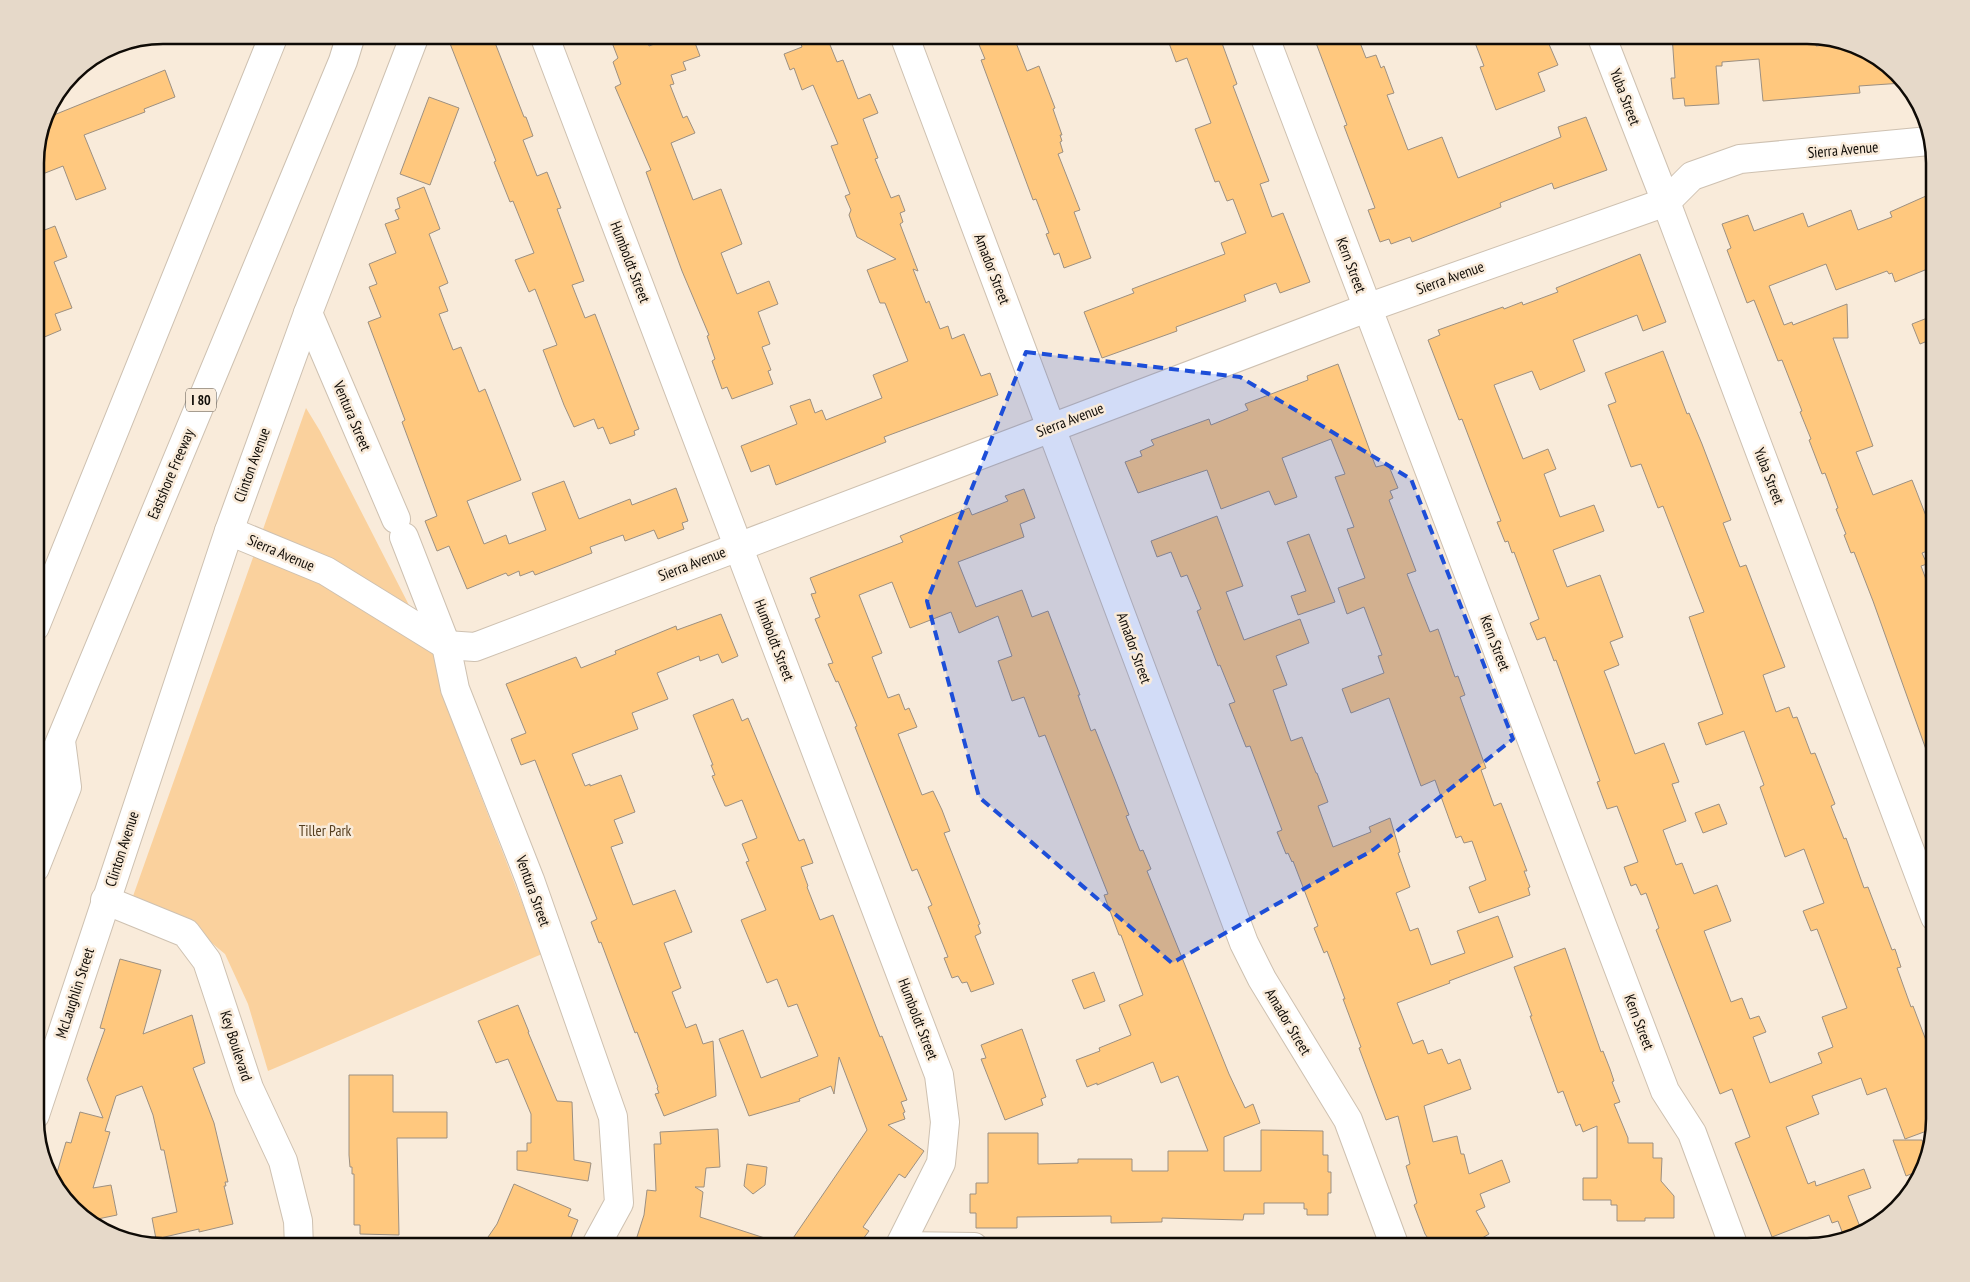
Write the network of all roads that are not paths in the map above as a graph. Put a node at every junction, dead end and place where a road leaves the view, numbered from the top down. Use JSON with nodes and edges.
{"nodes":[{"id":1,"x":270,"y":44,"type":"edge"},
{"id":2,"x":347,"y":44,"type":"edge"},
{"id":3,"x":350,"y":44,"type":"edge"},
{"id":4,"x":411,"y":44,"type":"edge"},
{"id":5,"x":547,"y":44,"type":"edge"},
{"id":6,"x":907,"y":44,"type":"edge"},
{"id":7,"x":1267,"y":44,"type":"edge"},
{"id":8,"x":1605,"y":44,"type":"edge"},
{"id":9,"x":342,"y":61,"type":"junction"},
{"id":10,"x":1924,"y":141,"type":"edge"},
{"id":11,"x":1666,"y":202,"type":"junction"},
{"id":12,"x":1367,"y":308,"type":"junction"},
{"id":13,"x":308,"y":313,"type":"junction"},
{"id":14,"x":1052,"y":427,"type":"junction"},
{"id":15,"x":229,"y":531,"type":"junction"},
{"id":16,"x":68,"y":547,"type":"junction"},
{"id":17,"x":738,"y":547,"type":"junction"},
{"id":18,"x":44,"y":572,"type":"edge"},
{"id":19,"x":44,"y":605,"type":"edge"},
{"id":20,"x":446,"y":644,"type":"junction"},
{"id":21,"x":60,"y":739,"type":"junction"},
{"id":22,"x":44,"y":779,"type":"edge"},
{"id":23,"x":44,"y":845,"type":"edge"},
{"id":24,"x":1926,"y":893,"type":"edge"},
{"id":25,"x":105,"y":900,"type":"junction"},
{"id":26,"x":44,"y":1087,"type":"edge"},
{"id":27,"x":299,"y":1238,"type":"edge"},
{"id":28,"x":600,"y":1238,"type":"edge"},
{"id":29,"x":904,"y":1238,"type":"edge"},
{"id":30,"x":1392,"y":1238,"type":"edge"},
{"id":31,"x":1731,"y":1238,"type":"edge"}],
"edges":[{"from":1,"to":16,"type":"main road"},
{"from":2,"to":9,"type":"main road","name":"Eastshore Freeway","number":"I 80"},
{"from":3,"to":9,"type":"main road"},
{"from":4,"to":13,"type":"main road","name":"Clinton Avenue"},
{"from":5,"to":17,"type":"main road","name":"Humboldt Street"},
{"from":6,"to":14,"type":"main road","name":"Amador Street"},
{"from":7,"to":12,"type":"main road","name":"Kern Street"},
{"from":8,"to":11,"type":"main road","name":"Yuba Street"},
{"from":9,"to":21,"type":"main road","name":"Eastshore Freeway","number":"I 80"},
{"from":10,"to":11,"type":"main road","name":"Sierra Avenue"},
{"from":11,"to":12,"type":"main road","name":"Sierra Avenue"},
{"from":11,"to":24,"type":"main road","name":"Yuba Street"},
{"from":12,"to":14,"type":"main road","name":"Sierra Avenue"},
{"from":12,"to":31,"type":"main road","name":"Kern Street"},
{"from":13,"to":15,"type":"main road","name":"Clinton Avenue"},
{"from":13,"to":20,"type":"main road","name":"Ventura Street"},
{"from":14,"to":17,"type":"main road","name":"Sierra Avenue"},
{"from":14,"to":30,"type":"main road","name":"Amador Street"},
{"from":15,"to":20,"type":"main road","name":"Sierra Avenue"},
{"from":15,"to":25,"type":"main road","name":"Clinton Avenue"},
{"from":16,"to":18,"type":"main road"},
{"from":16,"to":19,"type":"main road"},
{"from":17,"to":20,"type":"main road","name":"Sierra Avenue"},
{"from":17,"to":29,"type":"main road","name":"Humboldt Street"},
{"from":20,"to":28,"type":"main road","name":"Ventura Street"},
{"from":21,"to":22,"type":"main road","name":"Eastshore Freeway","number":"I 80"},
{"from":21,"to":23,"type":"main road"},
{"from":25,"to":26,"type":"main road","name":"McLaughlin Street"},
{"from":25,"to":27,"type":"main road","name":"Key Boulevard"}]}
